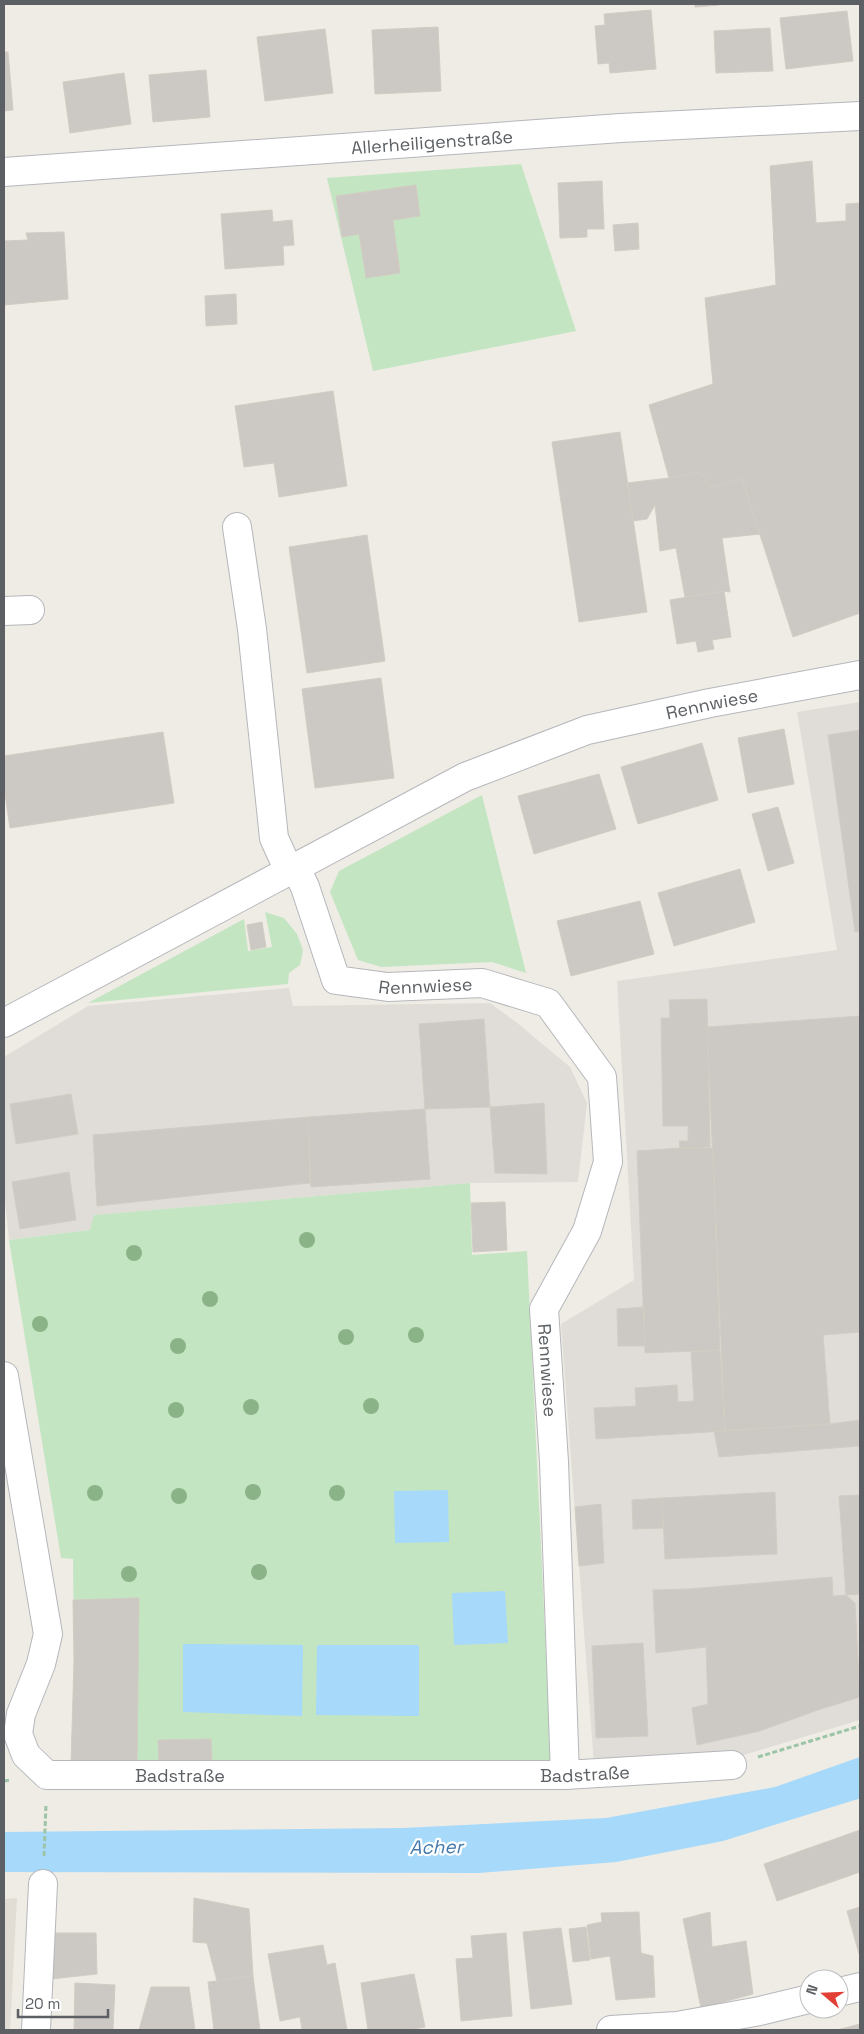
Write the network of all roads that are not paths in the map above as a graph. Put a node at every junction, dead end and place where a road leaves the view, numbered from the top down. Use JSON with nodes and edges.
{"nodes":[{"id":1,"x":860,"y":116,"type":"edge"},
{"id":2,"x":4,"y":172,"type":"edge"},
{"id":3,"x":237,"y":527,"type":"dead end"},
{"id":4,"x":860,"y":675,"type":"edge"},
{"id":5,"x":292,"y":869,"type":"junction"},
{"id":6,"x":4,"y":1023,"type":"edge"},
{"id":7,"x":4,"y":1376,"type":"edge"},
{"id":8,"x":7,"y":1420,"type":"edge"},
{"id":9,"x":732,"y":1765,"type":"road end"},
{"id":10,"x":565,"y":1775,"type":"junction"},
{"id":11,"x":43,"y":1884,"type":"road end"},
{"id":12,"x":799,"y":2001,"type":"edge"},
{"id":13,"x":36,"y":2030,"type":"edge"},
{"id":14,"x":611,"y":2030,"type":"edge"}],
"edges":[{"from":1,"to":2,"type":"street","name":"Allerheiligenstraße"},
{"from":3,"to":5,"type":"street"},
{"from":4,"to":5,"type":"street","name":"Rennwiese"},
{"from":5,"to":6,"type":"street","name":"Rennwiese"},
{"from":5,"to":10,"type":"street","name":"Rennwiese"},
{"from":7,"to":8,"type":"street","name":"Badstraße"},
{"from":8,"to":10,"type":"street","name":"Badstraße"},
{"from":9,"to":10,"type":"street","name":"Badstraße"},
{"from":11,"to":13,"type":"street"},
{"from":12,"to":14,"type":"street"}]}
